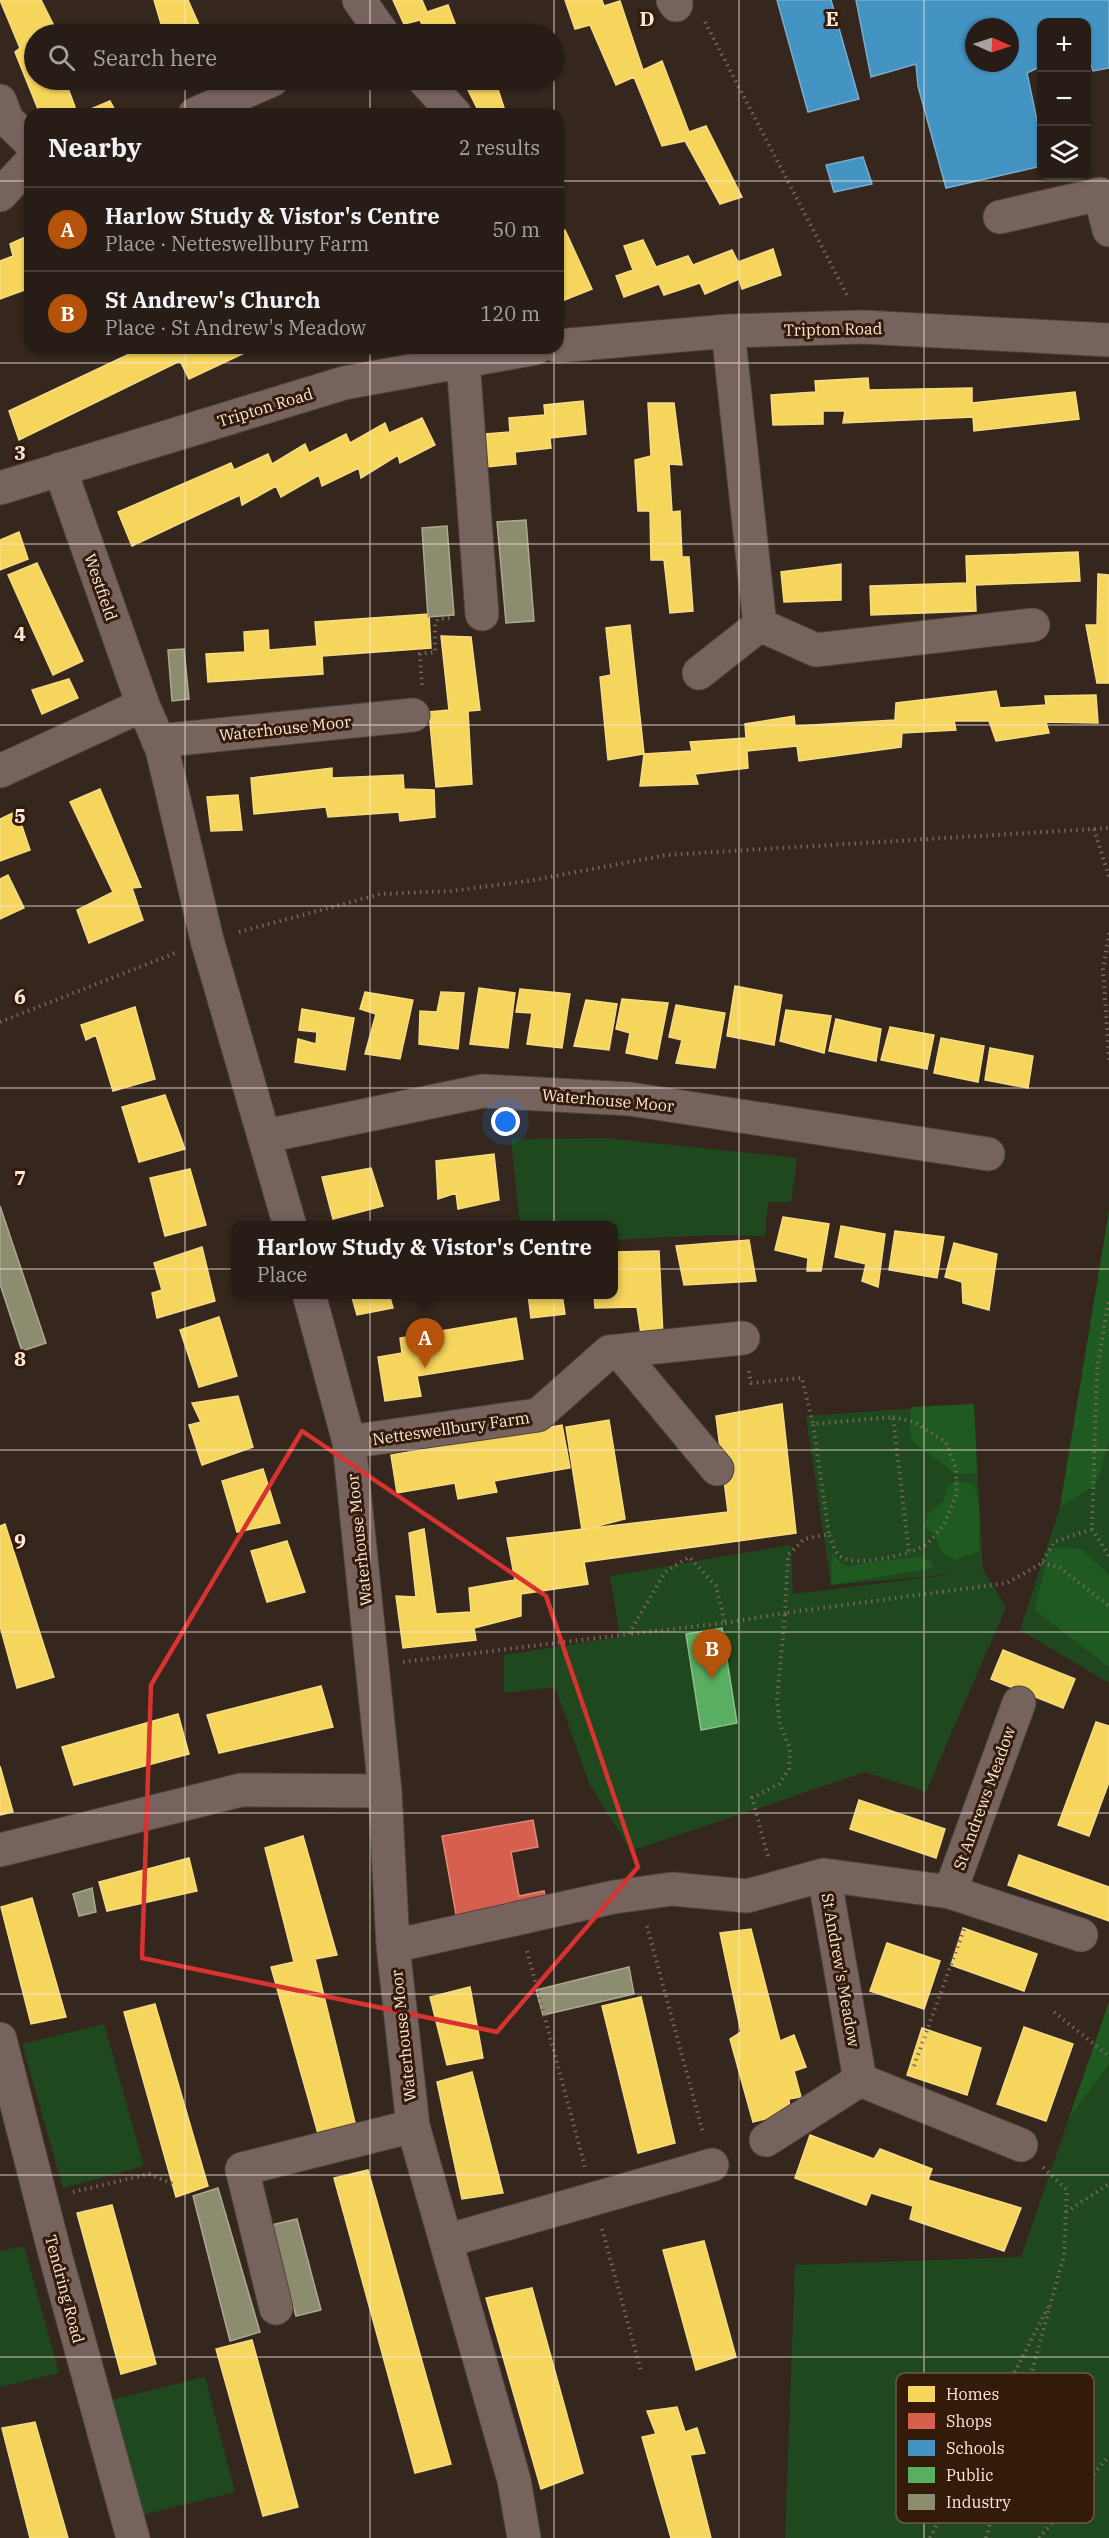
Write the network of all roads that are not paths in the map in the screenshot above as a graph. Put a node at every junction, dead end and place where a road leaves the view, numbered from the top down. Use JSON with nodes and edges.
{"nodes":[{"id":1,"x":359,"y":0,"type":"edge"},
{"id":2,"x":373,"y":24,"type":"edge"},
{"id":3,"x":249,"y":90,"type":"edge"},
{"id":4,"x":433,"y":90,"type":"edge"},
{"id":5,"x":0,"y":101,"type":"edge"},
{"id":6,"x":209,"y":108,"type":"edge"},
{"id":7,"x":450,"y":108,"type":"edge"},
{"id":8,"x":24,"y":136,"type":"edge"},
{"id":9,"x":24,"y":170,"type":"edge"},
{"id":10,"x":0,"y":195,"type":"edge"},
{"id":11,"x":1000,"y":217,"type":"dead end"},
{"id":12,"x":1109,"y":230,"type":"edge"},
{"id":13,"x":728,"y":331,"type":"junction"},
{"id":14,"x":1109,"y":340,"type":"edge"},
{"id":15,"x":564,"y":345,"type":"edge"},
{"id":16,"x":499,"y":354,"type":"edge"},
{"id":17,"x":463,"y":361,"type":"junction"},
{"id":18,"x":60,"y":469,"type":"junction"},
{"id":19,"x":0,"y":488,"type":"edge"},
{"id":20,"x":482,"y":614,"type":"road end"},
{"id":21,"x":760,"y":625,"type":"junction"},
{"id":22,"x":1033,"y":625,"type":"dead end"},
{"id":23,"x":699,"y":673,"type":"dead end"},
{"id":24,"x":143,"y":705,"type":"junction"},
{"id":25,"x":412,"y":715,"type":"road end"},
{"id":26,"x":158,"y":741,"type":"junction"},
{"id":27,"x":0,"y":771,"type":"edge"},
{"id":28,"x":266,"y":1137,"type":"junction"},
{"id":29,"x":988,"y":1154,"type":"dead end"},
{"id":30,"x":289,"y":1221,"type":"edge"},
{"id":31,"x":310,"y":1299,"type":"edge"},
{"id":32,"x":743,"y":1338,"type":"road end"},
{"id":33,"x":619,"y":1351,"type":"junction"},
{"id":34,"x":350,"y":1442,"type":"junction"},
{"id":35,"x":717,"y":1469,"type":"dead end"},
{"id":36,"x":1018,"y":1703,"type":"dead end"},
{"id":37,"x":385,"y":1791,"type":"junction"},
{"id":38,"x":0,"y":1850,"type":"edge"},
{"id":39,"x":824,"y":1875,"type":"junction"},
{"id":40,"x":962,"y":1896,"type":"junction"},
{"id":41,"x":1081,"y":1935,"type":"dead end"},
{"id":42,"x":393,"y":1946,"type":"junction"},
{"id":43,"x":0,"y":2039,"type":"edge"},
{"id":44,"x":860,"y":2080,"type":"junction"},
{"id":45,"x":413,"y":2126,"type":"junction"},
{"id":46,"x":766,"y":2140,"type":"dead end"},
{"id":47,"x":1021,"y":2145,"type":"road end"},
{"id":48,"x":712,"y":2164,"type":"road end"},
{"id":49,"x":446,"y":2241,"type":"junction"},
{"id":50,"x":276,"y":2308,"type":"dead end"},
{"id":51,"x":133,"y":2538,"type":"edge"},
{"id":52,"x":524,"y":2538,"type":"edge"}],
"edges":[{"from":1,"to":2,"type":"street"},
{"from":3,"to":6,"type":"street"},
{"from":4,"to":7,"type":"street"},
{"from":5,"to":8,"type":"street"},
{"from":9,"to":10,"type":"street"},
{"from":11,"to":12,"type":"street"},
{"from":13,"to":14,"type":"street","name":"Tripton Road"},
{"from":13,"to":15,"type":"street","name":"Tripton Road"},
{"from":13,"to":21,"type":"street"},
{"from":16,"to":17,"type":"street","name":"Tripton Road"},
{"from":17,"to":18,"type":"street","name":"Tripton Road"},
{"from":17,"to":20,"type":"street"},
{"from":18,"to":19,"type":"street","name":"Tripton Road"},
{"from":18,"to":24,"type":"street","name":"Westfield"},
{"from":21,"to":22,"type":"street"},
{"from":21,"to":23,"type":"street"},
{"from":24,"to":26,"type":"street","name":"Westfield"},
{"from":24,"to":27,"type":"street"},
{"from":25,"to":26,"type":"street","name":"Waterhouse Moor"},
{"from":26,"to":28,"type":"street","name":"Westfield"},
{"from":28,"to":29,"type":"street","name":"Waterhouse Moor"},
{"from":28,"to":30,"type":"street"},
{"from":31,"to":34,"type":"street","name":"Waterhouse Moor"},
{"from":32,"to":33,"type":"street","name":"Netteswellbury Farm"},
{"from":33,"to":34,"type":"street","name":"Netteswellbury Farm"},
{"from":33,"to":35,"type":"street"},
{"from":34,"to":37,"type":"street","name":"Waterhouse Moor"},
{"from":36,"to":40,"type":"street","name":"St Andrews Meadow"},
{"from":37,"to":38,"type":"street"},
{"from":37,"to":42,"type":"street","name":"Waterhouse Moor"},
{"from":39,"to":40,"type":"street","name":"St Andrews Meadow"},
{"from":39,"to":42,"type":"street","name":"St Andrew's Meadow"},
{"from":39,"to":44,"type":"street","name":"St Andrew's Meadow"},
{"from":40,"to":41,"type":"street","name":"St Andrews Meadow"},
{"from":42,"to":45,"type":"street","name":"Waterhouse Moor"},
{"from":43,"to":51,"type":"street","name":"Tendring Road"},
{"from":44,"to":46,"type":"street"},
{"from":44,"to":47,"type":"street"},
{"from":45,"to":49,"type":"street","name":"Waterhouse Moor"},
{"from":45,"to":50,"type":"street"},
{"from":48,"to":49,"type":"street"},
{"from":49,"to":52,"type":"street","name":"Waterhouse Moor"}]}
